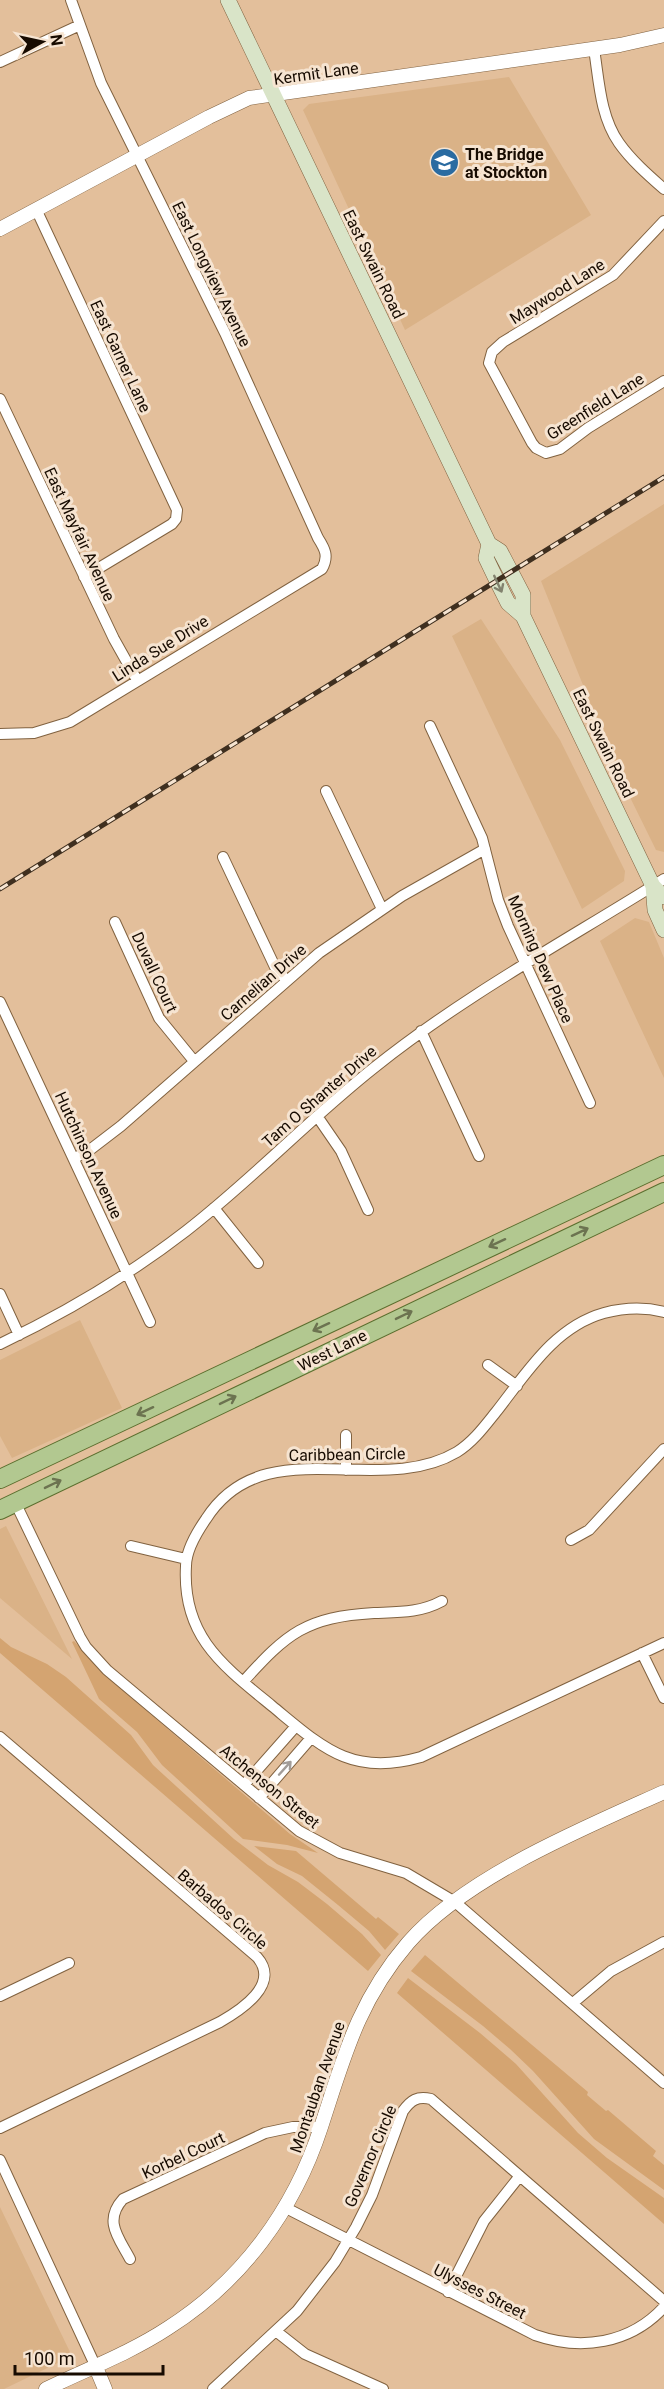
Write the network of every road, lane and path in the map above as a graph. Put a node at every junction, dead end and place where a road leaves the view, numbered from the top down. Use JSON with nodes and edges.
{"nodes":[{"id":1,"x":71,"y":0,"type":"edge"},
{"id":2,"x":228,"y":0,"type":"edge"},
{"id":3,"x":81,"y":25,"type":"junction"},
{"id":4,"x":664,"y":36,"type":"edge"},
{"id":5,"x":594,"y":49,"type":"junction"},
{"id":6,"x":0,"y":62,"type":"edge"},
{"id":7,"x":274,"y":96,"type":"junction"},
{"id":8,"x":138,"y":155,"type":"junction"},
{"id":9,"x":664,"y":189,"type":"edge"},
{"id":10,"x":36,"y":209,"type":"junction"},
{"id":11,"x":664,"y":221,"type":"edge"},
{"id":12,"x":0,"y":229,"type":"edge"},
{"id":13,"x":664,"y":381,"type":"edge"},
{"id":14,"x":0,"y":399,"type":"edge"},
{"id":15,"x":541,"y":451,"type":"joint"},
{"id":16,"x":326,"y":561,"type":"joint"},
{"id":17,"x":84,"y":578,"type":"junction"},
{"id":18,"x":137,"y":680,"type":"junction"},
{"id":19,"x":430,"y":726,"type":"dead end"},
{"id":20,"x":0,"y":734,"type":"edge"},
{"id":21,"x":326,"y":791,"type":"dead end"},
{"id":22,"x":485,"y":849,"type":"junction"},
{"id":23,"x":223,"y":857,"type":"dead end"},
{"id":24,"x":658,"y":882,"type":"edge"},
{"id":25,"x":664,"y":897,"type":"edge"},
{"id":26,"x":381,"y":909,"type":"junction"},
{"id":27,"x":115,"y":922,"type":"dead end"},
{"id":28,"x":664,"y":930,"type":"edge"},
{"id":29,"x":526,"y":963,"type":"junction"},
{"id":30,"x":286,"y":980,"type":"junction"},
{"id":31,"x":0,"y":1002,"type":"edge"},
{"id":32,"x":421,"y":1031,"type":"junction"},
{"id":33,"x":194,"y":1061,"type":"junction"},
{"id":34,"x":590,"y":1103,"type":"dead end"},
{"id":35,"x":317,"y":1116,"type":"junction"},
{"id":36,"x":479,"y":1156,"type":"dead end"},
{"id":37,"x":75,"y":1158,"type":"junction"},
{"id":38,"x":664,"y":1165,"type":"edge"},
{"id":39,"x":664,"y":1192,"type":"edge"},
{"id":40,"x":214,"y":1208,"type":"junction"},
{"id":41,"x":368,"y":1210,"type":"dead end"},
{"id":42,"x":258,"y":1263,"type":"dead end"},
{"id":43,"x":126,"y":1274,"type":"junction"},
{"id":44,"x":0,"y":1294,"type":"edge"},
{"id":45,"x":664,"y":1312,"type":"edge"},
{"id":46,"x":150,"y":1322,"type":"dead end"},
{"id":47,"x":19,"y":1335,"type":"junction"},
{"id":48,"x":0,"y":1344,"type":"edge"},
{"id":49,"x":488,"y":1365,"type":"dead end"},
{"id":50,"x":517,"y":1386,"type":"junction"},
{"id":51,"x":346,"y":1435,"type":"dead end"},
{"id":52,"x":664,"y":1449,"type":"edge"},
{"id":53,"x":346,"y":1470,"type":"junction"},
{"id":54,"x":1,"y":1478,"type":"edge"},
{"id":55,"x":7,"y":1506,"type":"edge"},
{"id":56,"x":571,"y":1540,"type":"dead end"},
{"id":57,"x":131,"y":1546,"type":"dead end"},
{"id":58,"x":186,"y":1559,"type":"junction"},
{"id":59,"x":442,"y":1600,"type":"dead end"},
{"id":60,"x":663,"y":1647,"type":"edge"},
{"id":61,"x":642,"y":1653,"type":"junction"},
{"id":62,"x":243,"y":1682,"type":"junction"},
{"id":63,"x":664,"y":1698,"type":"edge"},
{"id":64,"x":297,"y":1726,"type":"junction"},
{"id":65,"x":0,"y":1737,"type":"edge"},
{"id":66,"x":311,"y":1738,"type":"junction"},
{"id":67,"x":244,"y":1785,"type":"junction"},
{"id":68,"x":664,"y":1792,"type":"edge"},
{"id":69,"x":258,"y":1798,"type":"junction"},
{"id":70,"x":455,"y":1902,"type":"junction"},
{"id":71,"x":664,"y":1942,"type":"edge"},
{"id":72,"x":69,"y":1963,"type":"dead end"},
{"id":73,"x":0,"y":1996,"type":"edge"},
{"id":74,"x":573,"y":2003,"type":"junction"},
{"id":75,"x":664,"y":2084,"type":"edge"},
{"id":76,"x":321,"y":2127,"type":"junction"},
{"id":77,"x":0,"y":2128,"type":"edge"},
{"id":78,"x":0,"y":2160,"type":"edge"},
{"id":79,"x":519,"y":2176,"type":"junction"},
{"id":80,"x":286,"y":2208,"type":"junction"},
{"id":81,"x":348,"y":2241,"type":"junction"},
{"id":82,"x":129,"y":2259,"type":"dead end"},
{"id":83,"x":448,"y":2292,"type":"junction"},
{"id":84,"x":664,"y":2301,"type":"edge"},
{"id":85,"x":664,"y":2307,"type":"edge"},
{"id":86,"x":278,"y":2332,"type":"junction"},
{"id":87,"x":95,"y":2365,"type":"junction"},
{"id":88,"x":46,"y":2389,"type":"edge"},
{"id":89,"x":105,"y":2389,"type":"edge"},
{"id":90,"x":213,"y":2389,"type":"edge"},
{"id":91,"x":382,"y":2389,"type":"edge"}],
"edges":[{"from":1,"to":3,"type":"street","name":"East Longview Avenue"},
{"from":2,"to":7,"type":"main road","name":"East Swain Road"},
{"from":3,"to":6,"type":"street"},
{"from":3,"to":8,"type":"street","name":"East Longview Avenue"},
{"from":4,"to":5,"type":"street","name":"Kermit Lane"},
{"from":5,"to":7,"type":"street","name":"Kermit Lane"},
{"from":5,"to":9,"type":"street"},
{"from":7,"to":8,"type":"street","name":"Kermit Lane"},
{"from":7,"to":24,"type":"main road","name":"East Swain Road"},
{"from":8,"to":10,"type":"street","name":"Kermit Lane"},
{"from":8,"to":16,"type":"street","name":"East Longview Avenue"},
{"from":10,"to":12,"type":"street","name":"Kermit Lane"},
{"from":10,"to":17,"type":"street","name":"East Garner Lane"},
{"from":11,"to":15,"type":"street","name":"Maywood Lane"},
{"from":13,"to":15,"type":"street","name":"Greenfield Lane"},
{"from":14,"to":17,"type":"street","name":"East Mayfair Avenue"},
{"from":16,"to":18,"type":"street","name":"Linda Sue Drive"},
{"from":17,"to":18,"type":"street","name":"East Mayfair Avenue"},
{"from":18,"to":20,"type":"street","name":"Linda Sue Drive"},
{"from":19,"to":22,"type":"street","name":"Morning Dew Place"},
{"from":21,"to":26,"type":"street"},
{"from":22,"to":26,"type":"street","name":"Carnelian Drive"},
{"from":22,"to":29,"type":"street","name":"Morning Dew Place"},
{"from":23,"to":30,"type":"street"},
{"from":24,"to":25,"type":"main road","name":"East Swain Road"},
{"from":24,"to":28,"type":"main road","name":"East Swain Road"},
{"from":24,"to":29,"type":"street","name":"Tam O Shanter Drive"},
{"from":26,"to":30,"type":"street","name":"Carnelian Drive"},
{"from":27,"to":33,"type":"street","name":"Duvall Court"},
{"from":29,"to":32,"type":"street","name":"Tam O Shanter Drive"},
{"from":29,"to":34,"type":"street","name":"Morning Dew Place"},
{"from":30,"to":33,"type":"street","name":"Carnelian Drive"},
{"from":31,"to":37,"type":"street","name":"Hutchinson Avenue"},
{"from":32,"to":35,"type":"street","name":"Tam O Shanter Drive"},
{"from":32,"to":36,"type":"street"},
{"from":33,"to":37,"type":"street","name":"Carnelian Drive"},
{"from":35,"to":40,"type":"street","name":"Tam O Shanter Drive"},
{"from":35,"to":41,"type":"street"},
{"from":37,"to":43,"type":"street","name":"Hutchinson Avenue"},
{"from":38,"to":54,"type":"main road","name":"West Lane","one_way":true},
{"from":55,"to":39,"type":"main road","name":"West Lane","one_way":true},
{"from":40,"to":42,"type":"street"},
{"from":40,"to":43,"type":"street","name":"Tam O Shanter Drive"},
{"from":43,"to":46,"type":"street","name":"Hutchinson Avenue"},
{"from":43,"to":47,"type":"street","name":"Tam O Shanter Drive"},
{"from":44,"to":47,"type":"street"},
{"from":45,"to":50,"type":"street","name":"Caribbean Circle"},
{"from":47,"to":48,"type":"street","name":"Tam O Shanter Drive"},
{"from":49,"to":50,"type":"street"},
{"from":50,"to":53,"type":"street","name":"Caribbean Circle"},
{"from":51,"to":53,"type":"street"},
{"from":52,"to":56,"type":"street"},
{"from":53,"to":58,"type":"street","name":"Caribbean Circle"},
{"from":55,"to":67,"type":"street","name":"Atchenson Street"},
{"from":57,"to":58,"type":"street"},
{"from":58,"to":62,"type":"street","name":"Caribbean Circle"},
{"from":59,"to":62,"type":"street"},
{"from":60,"to":61,"type":"street","name":"Caribbean Circle"},
{"from":61,"to":63,"type":"street"},
{"from":61,"to":66,"type":"street","name":"Caribbean Circle"},
{"from":62,"to":64,"type":"street","name":"Caribbean Circle"},
{"from":64,"to":66,"type":"street","name":"Caribbean Circle"},
{"from":64,"to":67,"type":"street"},
{"from":65,"to":77,"type":"street","name":"Barbados Circle"},
{"from":69,"to":66,"type":"street","one_way":true},
{"from":67,"to":69,"type":"street","name":"Atchenson Street"},
{"from":68,"to":70,"type":"street","name":"Montauban Avenue"},
{"from":69,"to":70,"type":"street","name":"Atchenson Street"},
{"from":70,"to":74,"type":"street","name":"Atchenson Street"},
{"from":70,"to":76,"type":"street","name":"Montauban Avenue"},
{"from":71,"to":74,"type":"street"},
{"from":72,"to":73,"type":"street"},
{"from":74,"to":75,"type":"street","name":"Atchenson Street"},
{"from":76,"to":80,"type":"street","name":"Montauban Avenue"},
{"from":76,"to":82,"type":"street","name":"Korbel Court"},
{"from":78,"to":87,"type":"street"},
{"from":79,"to":81,"type":"street","name":"Governor Circle"},
{"from":79,"to":83,"type":"street"},
{"from":79,"to":84,"type":"street","name":"Governor Circle"},
{"from":80,"to":81,"type":"street","name":"Ulysses Street"},
{"from":80,"to":87,"type":"street","name":"Montauban Avenue"},
{"from":81,"to":83,"type":"street","name":"Ulysses Street"},
{"from":81,"to":86,"type":"street","name":"Governor Circle"},
{"from":83,"to":85,"type":"street","name":"Ulysses Street"},
{"from":86,"to":90,"type":"street","name":"Governor Circle"},
{"from":86,"to":91,"type":"street"},
{"from":87,"to":88,"type":"street","name":"Montauban Avenue"},
{"from":87,"to":89,"type":"street"}]}
